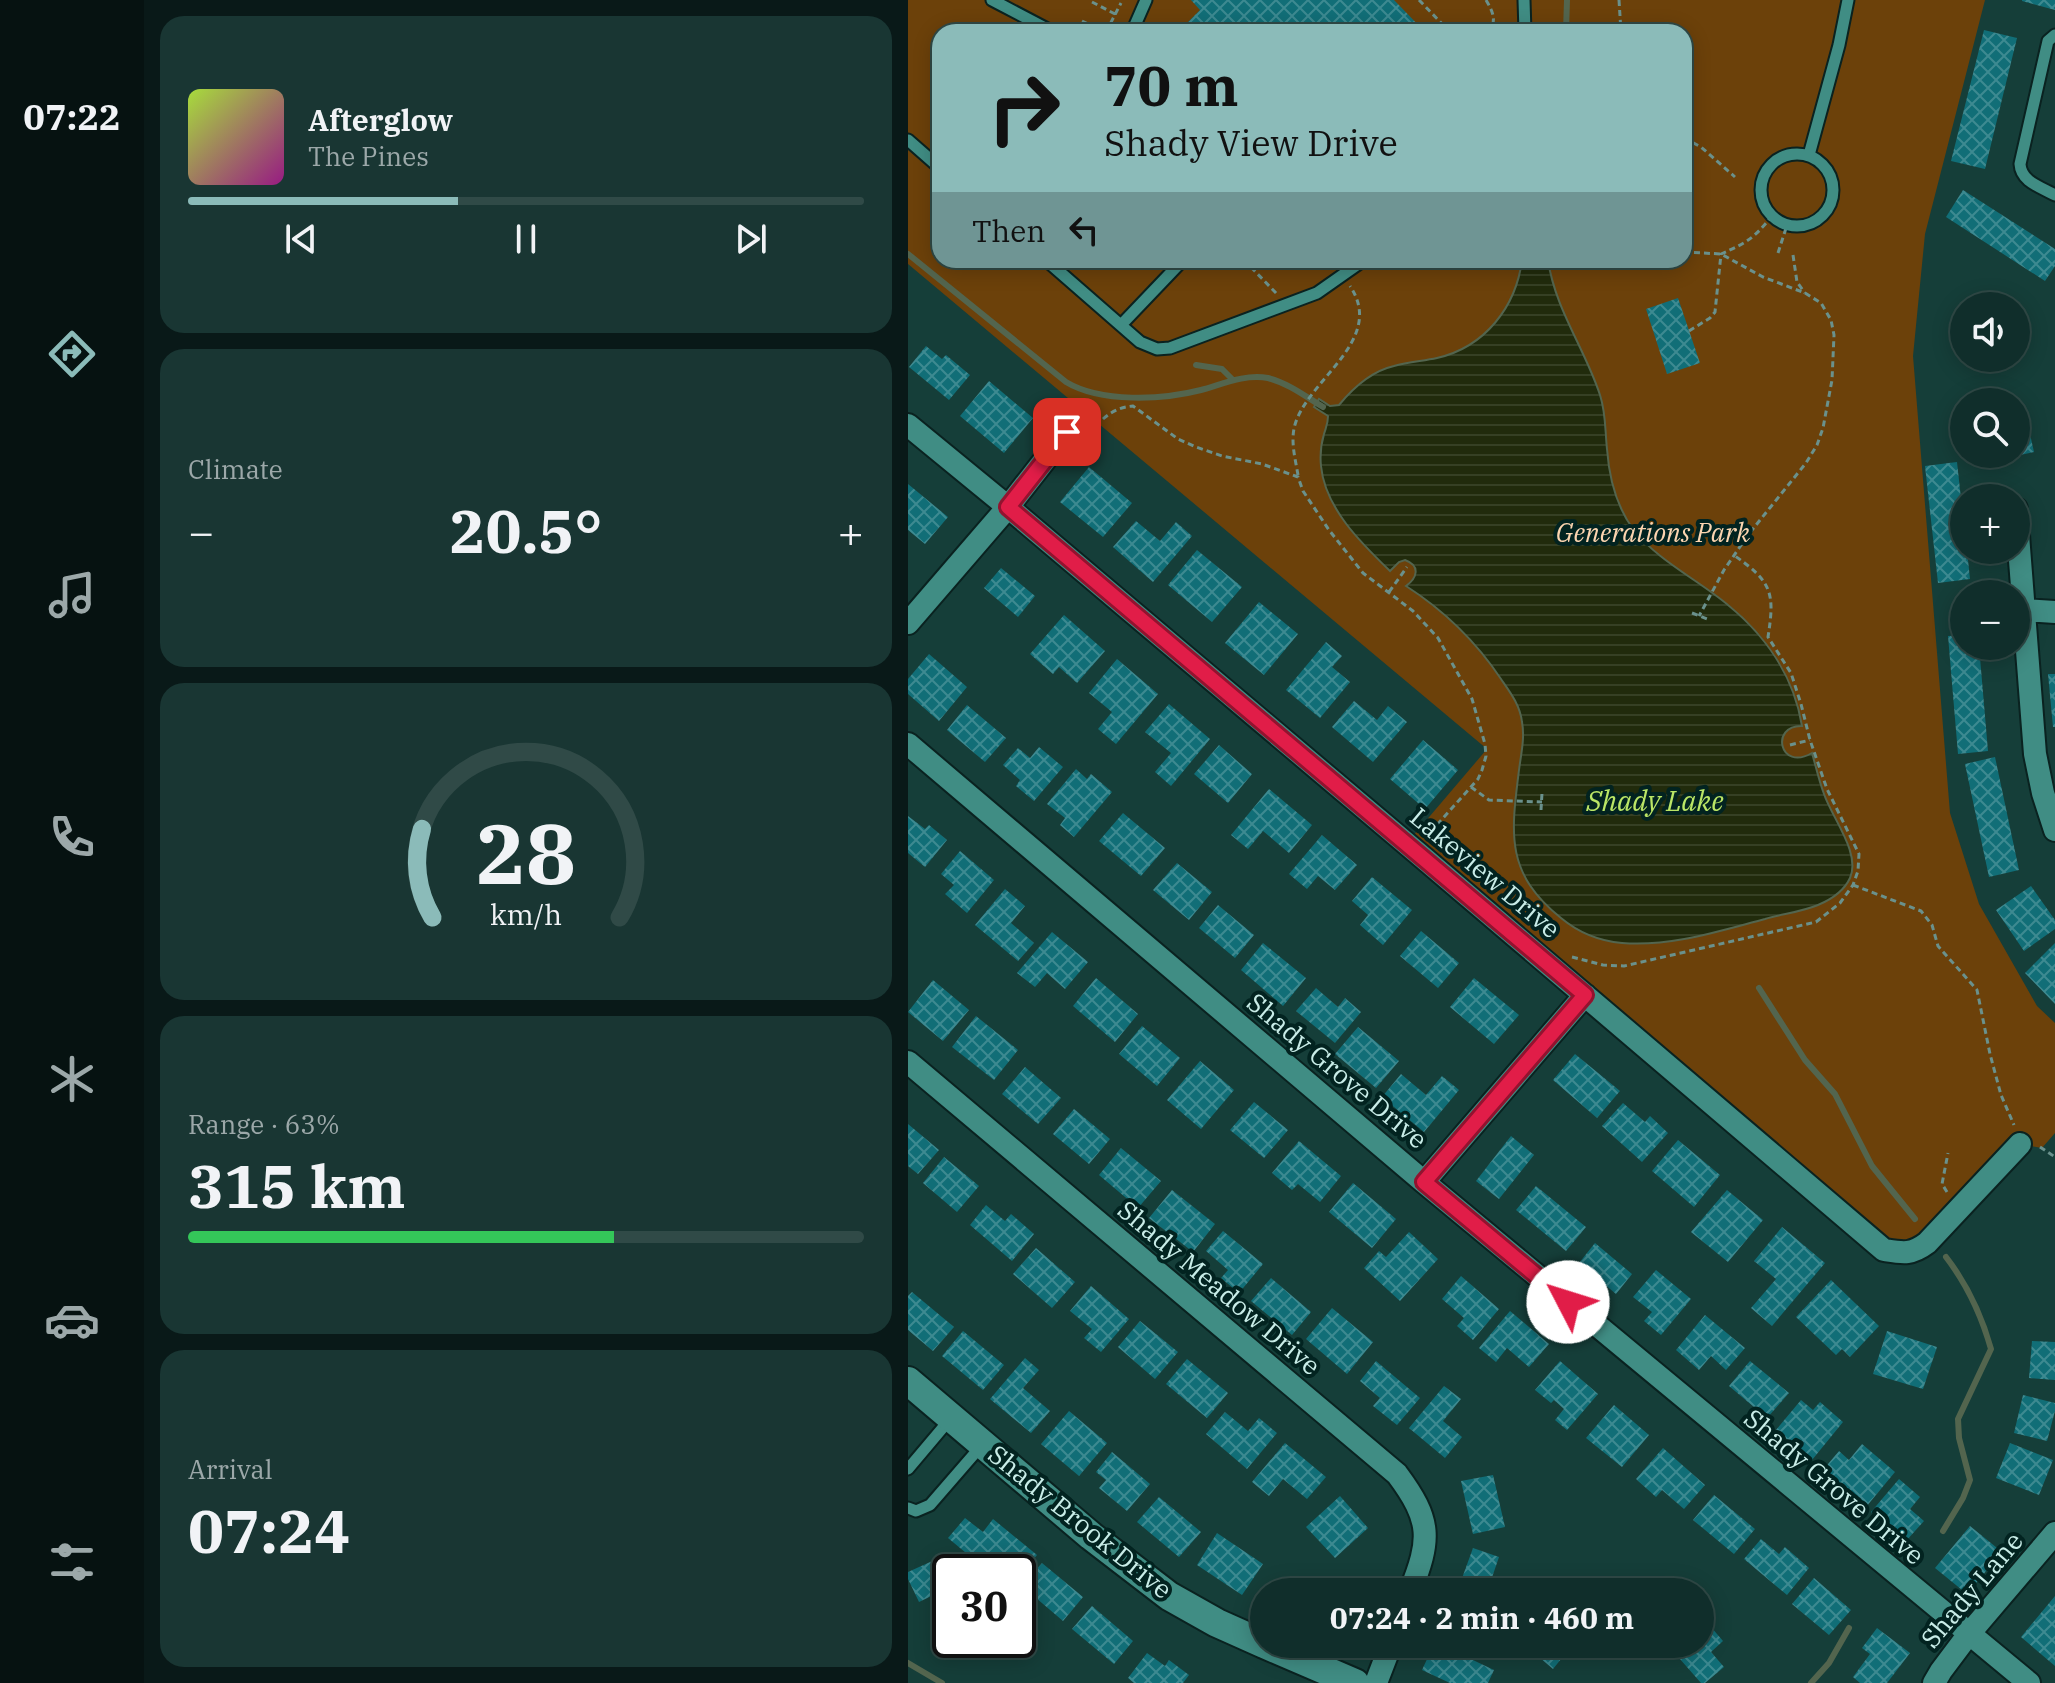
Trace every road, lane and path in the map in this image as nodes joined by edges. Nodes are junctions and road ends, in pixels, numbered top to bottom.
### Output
1 (992, 0) edge
2 (1146, 0) edge
3 (1419, 0) edge
4 (1486, 0) edge
5 (1524, 0) edge
6 (1619, 0) edge
7 (1848, 0) edge
8 (1092, 2) dead end
9 (1121, 3) dead end
10 (1115, 14) junction
11 (1082, 21) dead end
12 (1038, 24) edge
13 (1088, 24) edge
14 (1109, 24) edge
15 (1136, 24) edge
16 (1442, 24) edge
17 (1493, 24) edge
18 (1525, 24) edge
19 (1620, 24) edge
20 (2055, 35) edge
21 (908, 140) edge
22 (1692, 142) edge
23 (1809, 155) junction
24 (932, 161) edge
25 (1735, 177) dead end
26 (2055, 195) edge
27 (1772, 216) junction
28 (1787, 225) junction
29 (1692, 252) edge
30 (1778, 253) dead end
31 (1721, 254) junction
32 (1793, 255) dead end
33 (1055, 268) edge
34 (1175, 268) edge
35 (1252, 268) edge
36 (1354, 268) edge
37 (1343, 276) junction
38 (1805, 293) junction
39 (1288, 305) junction
40 (1121, 325) junction
41 (1689, 331) dead end
42 (1092, 416) joint
43 (908, 425) edge
44 (1298, 477) junction
45 (1008, 507) junction
46 (1735, 556) junction
47 (1407, 567) dead end
48 (1389, 592) junction
49 (2030, 610) edge
50 (2055, 612) edge
51 (1692, 613) dead end
52 (1699, 616) junction
53 (1707, 619) dead end
54 (908, 623) edge
55 (2027, 660) edge
56 (1810, 740) junction
57 (908, 744) edge
58 (1790, 745) dead end
59 (1471, 787) junction
60 (1542, 793) dead end
61 (1542, 802) junction
62 (1541, 810) dead end
63 (2055, 830) edge
64 (1426, 838) dead end
65 (1853, 885) junction
66 (1564, 955) dead end
67 (1585, 995) junction
68 (908, 1062) edge
69 (2020, 1144) joint
70 (1948, 1153) dead end
71 (1424, 1182) junction
72 (1951, 1199) dead end
73 (908, 1381) edge
74 (951, 1418) junction
75 (983, 1445) junction
76 (908, 1469) edge
77 (908, 1508) edge
78 (2055, 1533) edge
79 (1414, 1578) edge
80 (1968, 1635) junction
81 (1250, 1638) edge
82 (1297, 1658) edge
83 (1386, 1658) edge
84 (1355, 1683) edge
85 (1376, 1683) edge
86 (1934, 1683) edge
87 (2029, 1683) edge

1 - 12 lane
2 - 15 lane
3 - 16 path
4 - 17 path
5 - 18 lane
6 - 19 path
7 - 23 lane
8 - 10 path
9 - 10 path
10 - 14 path
11 - 13 path
20 - 26 lane
21 - 24 lane
22 - 25 path
23 - 27 lane
23 - 28 lane
27 - 28 lane
27 - 31 path
28 - 30 path
29 - 31 path
31 - 38 path
31 - 41 path
32 - 38 path
33 - 40 lane
34 - 40 lane
35 - 39 path
36 - 37 lane
37 - 39 lane
37 - 44 path
38 - 46 path
39 - 40 lane
42 - 44 path
42 - 45 street
43 - 45 street, Lakeview Drive
44 - 48 path
45 - 54 street
45 - 67 street, Lakeview Drive
46 - 52 path
46 - 56 path
47 - 48 path
48 - 59 path
49 - 50 street
51 - 52 path
52 - 53 path
55 - 63 street
56 - 58 path
56 - 65 path
57 - 71 street, Shady Grove Drive
59 - 61 path
59 - 64 path
60 - 61 path
61 - 62 path
65 - 66 path
65 - 69 path
67 - 69 street, Lakeview Drive
67 - 71 street
68 - 79 street, Shady Meadow Drive
70 - 72 path
71 - 80 street, Shady Grove Drive
73 - 74 street, Shady Brook Drive
74 - 75 street, Shady Brook Drive
74 - 76 lane
75 - 77 lane
75 - 81 street, Shady Brook Drive
78 - 80 street, Shady Lane
80 - 86 street, Shady Lane
80 - 87 street, Shady Grove Drive
82 - 84 street, Shady Brook Drive
83 - 85 street

